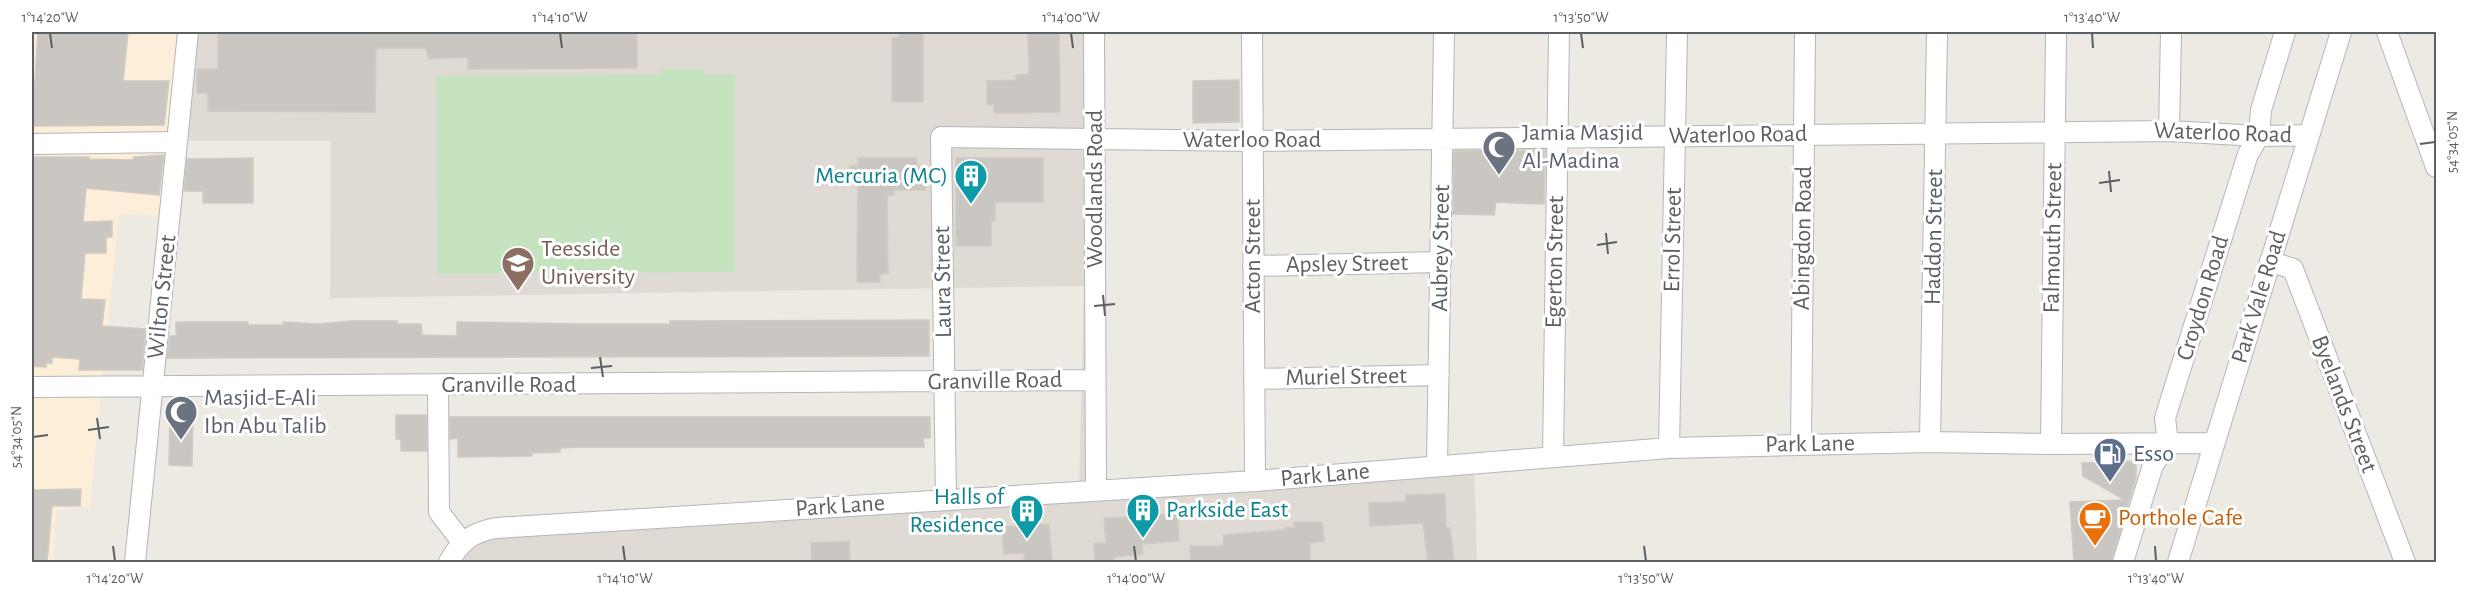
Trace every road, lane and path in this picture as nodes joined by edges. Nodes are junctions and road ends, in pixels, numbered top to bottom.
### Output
1 (188, 32) edge
2 (1094, 32) edge
3 (1252, 32) edge
4 (1444, 32) edge
5 (1558, 32) edge
6 (1677, 32) edge
7 (1805, 32) edge
8 (1937, 32) edge
9 (2056, 32) edge
10 (2171, 32) edge
11 (2285, 32) edge
12 (2341, 32) edge
13 (2387, 32) edge
14 (2169, 131) junction
15 (2054, 132) junction
16 (1935, 133) junction
17 (1804, 135) junction
18 (2308, 135) junction
19 (1675, 136) junction
20 (2259, 136) junction
21 (941, 137) joint
22 (1557, 137) junction
23 (1443, 139) junction
24 (1095, 140) junction
25 (1253, 141) junction
26 (177, 142) junction
27 (32, 144) edge
28 (2436, 167) edge
29 (2270, 261) junction
30 (1441, 262) junction
31 (1253, 266) junction
32 (1439, 375) junction
33 (1254, 379) junction
34 (1095, 380) junction
35 (944, 382) junction
36 (438, 386) junction
37 (32, 387) edge
38 (153, 387) junction
39 (1930, 442) junction
40 (2214, 443) junction
41 (2051, 444) junction
42 (2168, 444) junction
43 (1801, 445) junction
44 (1669, 448) junction
45 (1553, 457) junction
46 (1437, 465) junction
47 (1255, 481) junction
48 (1096, 490) junction
49 (946, 500) junction
50 (462, 542) junction
51 (450, 561) edge
52 (135, 562) edge
53 (2122, 562) edge
54 (2178, 562) edge
55 (2405, 562) edge

1 - 26 street, Wilton Street
2 - 24 street, Woodlands Road
3 - 25 street, Acton Street
4 - 23 street, Aubrey Street
5 - 22 street, Egerton Street
6 - 19 street, Errol Street
7 - 17 street, Abingdon Road
8 - 16 street, Haddon Street
9 - 15 street, Falmouth Street
10 - 14 street
11 - 20 street, Croydon Road
12 - 18 street, Park Vale Road
13 - 28 street
14 - 15 street, Waterloo Road
14 - 20 street, Waterloo Road
15 - 16 street, Waterloo Road
15 - 41 street, Falmouth Street
16 - 17 street, Waterloo Road
16 - 39 street, Haddon Street
17 - 19 street, Waterloo Road
17 - 43 street, Abingdon Road
18 - 20 street, Waterloo Road
18 - 29 street, Park Vale Road
19 - 22 street, Waterloo Road
19 - 44 street, Errol Street
20 - 42 street, Croydon Road
21 - 24 street, Waterloo Road
21 - 35 street, Laura Street
22 - 23 street, Waterloo Road
22 - 45 street, Egerton Street
23 - 25 street, Waterloo Road
23 - 30 street, Aubrey Street
24 - 25 street, Waterloo Road
24 - 34 street, Woodlands Road
25 - 31 street, Acton Street
26 - 27 street
26 - 38 street, Wilton Street
29 - 40 street, Park Vale Road
29 - 55 street, Byelands Street
30 - 31 street, Apsley Street
30 - 32 street, Aubrey Street
31 - 33 street, Acton Street
32 - 33 street, Muriel Street
32 - 46 street, Aubrey Street
33 - 47 street, Acton Street
34 - 35 street, Granville Road
34 - 48 street, Woodlands Road
35 - 36 street, Granville Road
35 - 49 street, Laura Street
36 - 38 street, Granville Road
36 - 50 street
37 - 38 street, Granville Road
38 - 52 street, Wilton Street
39 - 41 street, Park Lane
39 - 43 street, Park Lane
40 - 42 street, Park Lane
40 - 54 street, Park Vale Road
41 - 42 street, Park Lane
42 - 53 street
43 - 44 street, Park Lane
44 - 45 street, Park Lane
45 - 46 street, Park Lane
46 - 47 street, Park Lane
47 - 48 street, Park Lane
48 - 49 street, Park Lane
49 - 50 street, Park Lane
50 - 51 street

